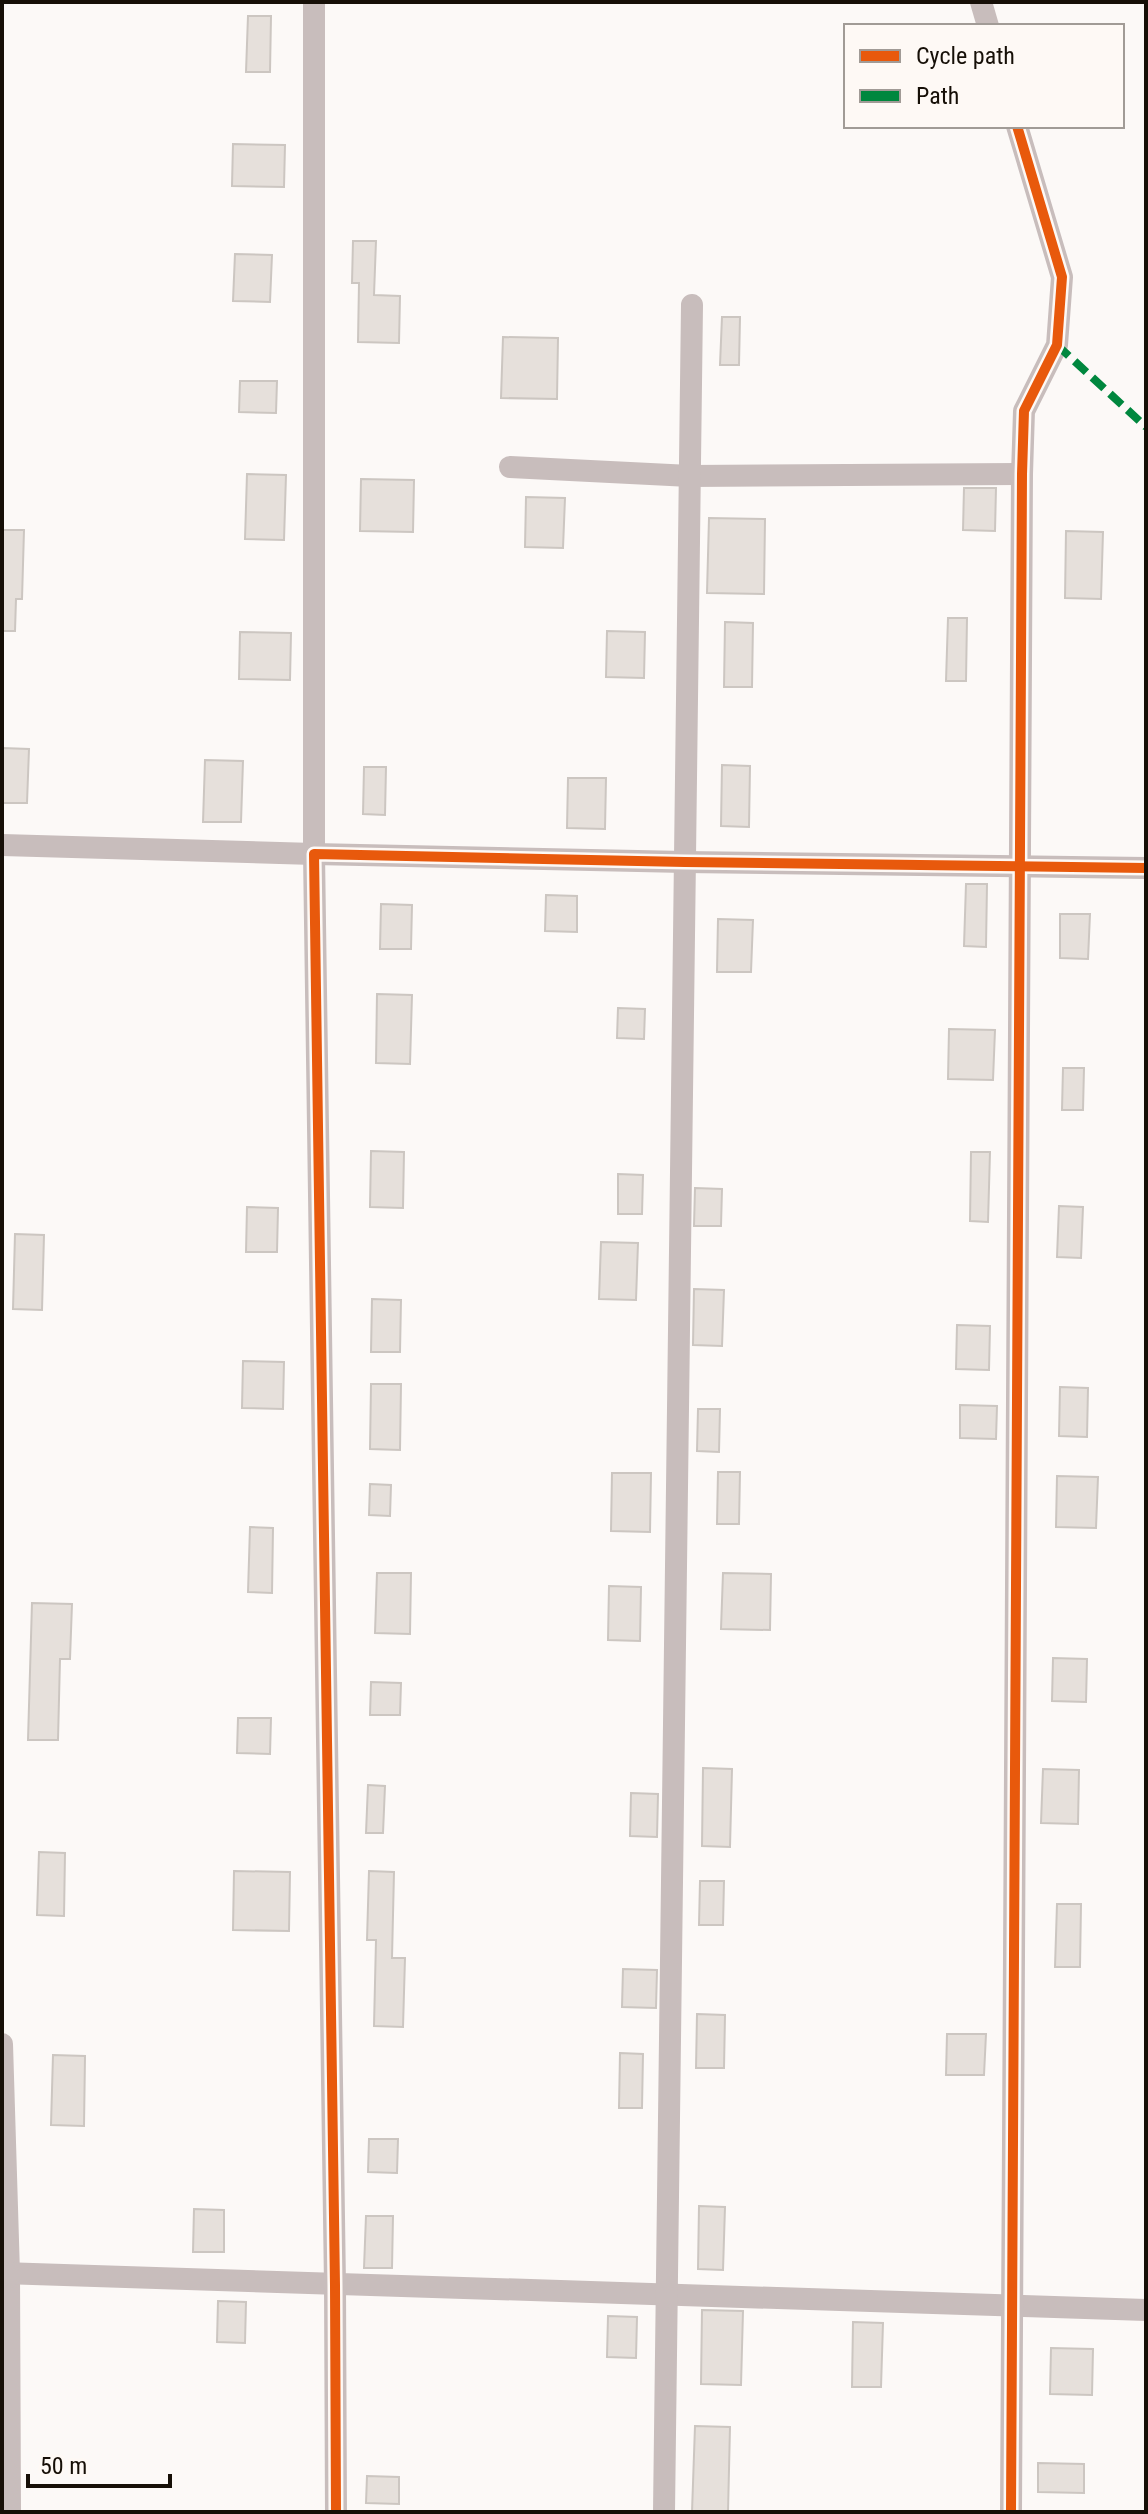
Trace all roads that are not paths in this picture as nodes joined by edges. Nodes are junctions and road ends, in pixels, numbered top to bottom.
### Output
1 (314, 2) edge
2 (981, 2) edge
3 (987, 24) edge
4 (1018, 128) edge
5 (692, 305) dead end
6 (510, 467) dead end
7 (1022, 474) junction
8 (690, 476) junction
9 (2, 845) edge
10 (314, 854) junction
11 (685, 862) junction
12 (1018, 867) junction
13 (1146, 868) edge
14 (2, 2044) edge
15 (6, 2273) edge
16 (335, 2285) junction
17 (665, 2296) junction
18 (1013, 2308) junction
19 (1146, 2310) edge
20 (10, 2512) edge
21 (336, 2512) edge
22 (664, 2512) edge
23 (1011, 2512) edge

1 - 10 street
2 - 3 street
4 - 7 street
5 - 8 street
6 - 8 street
7 - 8 street
7 - 12 street
8 - 11 street
9 - 10 street
10 - 11 street
10 - 16 street
11 - 12 street
11 - 17 street
12 - 13 street
12 - 18 street
14 - 15 street
15 - 16 street
15 - 20 street
16 - 17 street
16 - 21 street
17 - 18 street
17 - 22 street
18 - 19 street
18 - 23 street

